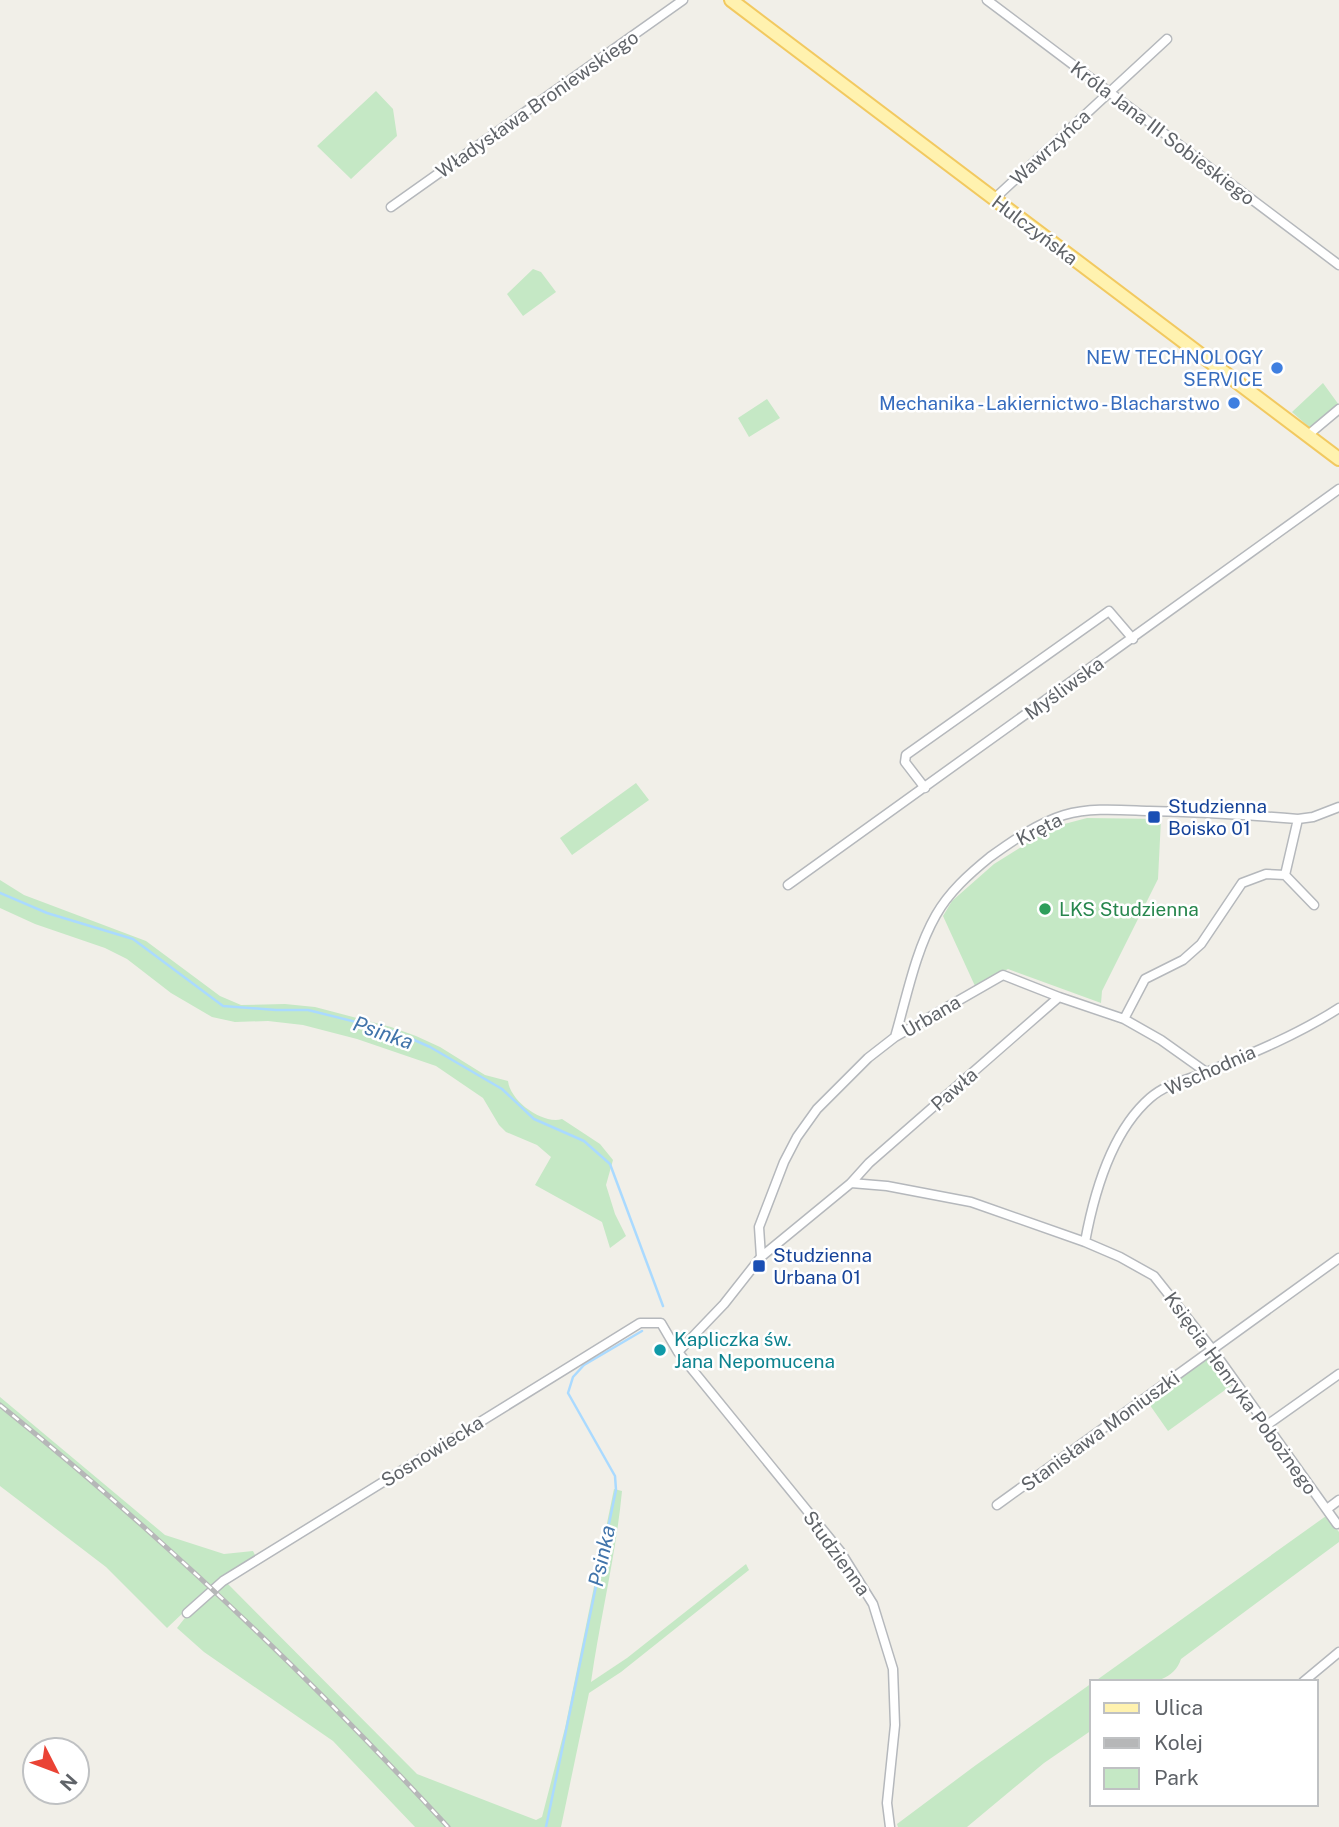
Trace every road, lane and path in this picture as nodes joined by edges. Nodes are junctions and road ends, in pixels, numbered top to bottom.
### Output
1 (684, 0) edge
2 (731, 0) edge
3 (987, 0) edge
4 (1167, 39) dead end
5 (1110, 93) junction
6 (994, 199) junction
7 (391, 207) dead end
8 (1339, 265) edge
9 (1339, 409) edge
10 (1308, 435) junction
11 (1339, 459) edge
12 (1339, 489) edge
13 (1133, 639) junction
14 (925, 788) junction
15 (1339, 807) edge
16 (1298, 819) junction
17 (1285, 875) junction
18 (788, 885) dead end
19 (1314, 905) dead end
20 (1059, 997) junction
21 (1339, 1008) edge
22 (1124, 1019) junction
23 (895, 1037) junction
24 (1206, 1072) junction
25 (851, 1183) junction
26 (1085, 1242) junction
27 (761, 1257) junction
28 (1339, 1258) edge
29 (661, 1323) joint
30 (1212, 1349) junction
31 (678, 1352) junction
32 (1339, 1374) edge
33 (1267, 1425) junction
34 (1339, 1500) edge
35 (998, 1505) dead end
36 (1326, 1509) junction
37 (1337, 1524) dead end
38 (187, 1613) dead end
39 (1339, 1652) edge
40 (1305, 1680) edge
41 (890, 1827) edge

1 - 7 street, Władysława Broniewskiego
2 - 6 main road, Hulczyńska
3 - 5 street, Króla Jana III Sobieskiego
4 - 5 street, Wawrzyńca
5 - 6 street, Wawrzyńca
5 - 8 street, Króla Jana III Sobieskiego
6 - 10 main road, Hulczyńska
9 - 10 street
10 - 11 main road, Hulczyńska
12 - 13 street, Myśliwska
13 - 14 street, Myśliwska
13 - 14 street
14 - 18 street, Myśliwska
15 - 16 street, Kręta
16 - 17 street
16 - 23 street, Kręta
17 - 19 street
17 - 22 street
20 - 22 street, Urbana
20 - 23 street, Urbana
20 - 25 street, Pawła
21 - 24 street, Wschodnia
22 - 24 street, Urbana
23 - 27 street, Urbana
24 - 26 street, Wschodnia
25 - 26 street, Księcia Henryka Pobożnego
25 - 27 street
26 - 30 street, Księcia Henryka Pobożnego
27 - 31 street
28 - 30 street, Stanisława Moniuszki
29 - 31 street, Studzienna
29 - 38 street, Sosnowiecka
30 - 33 street, Księcia Henryka Pobożnego
30 - 35 street, Stanisława Moniuszki
31 - 41 street, Studzienna
32 - 33 street
33 - 36 street, Księcia Henryka Pobożnego
34 - 36 street
36 - 37 street, Księcia Henryka Pobożnego
39 - 40 street

